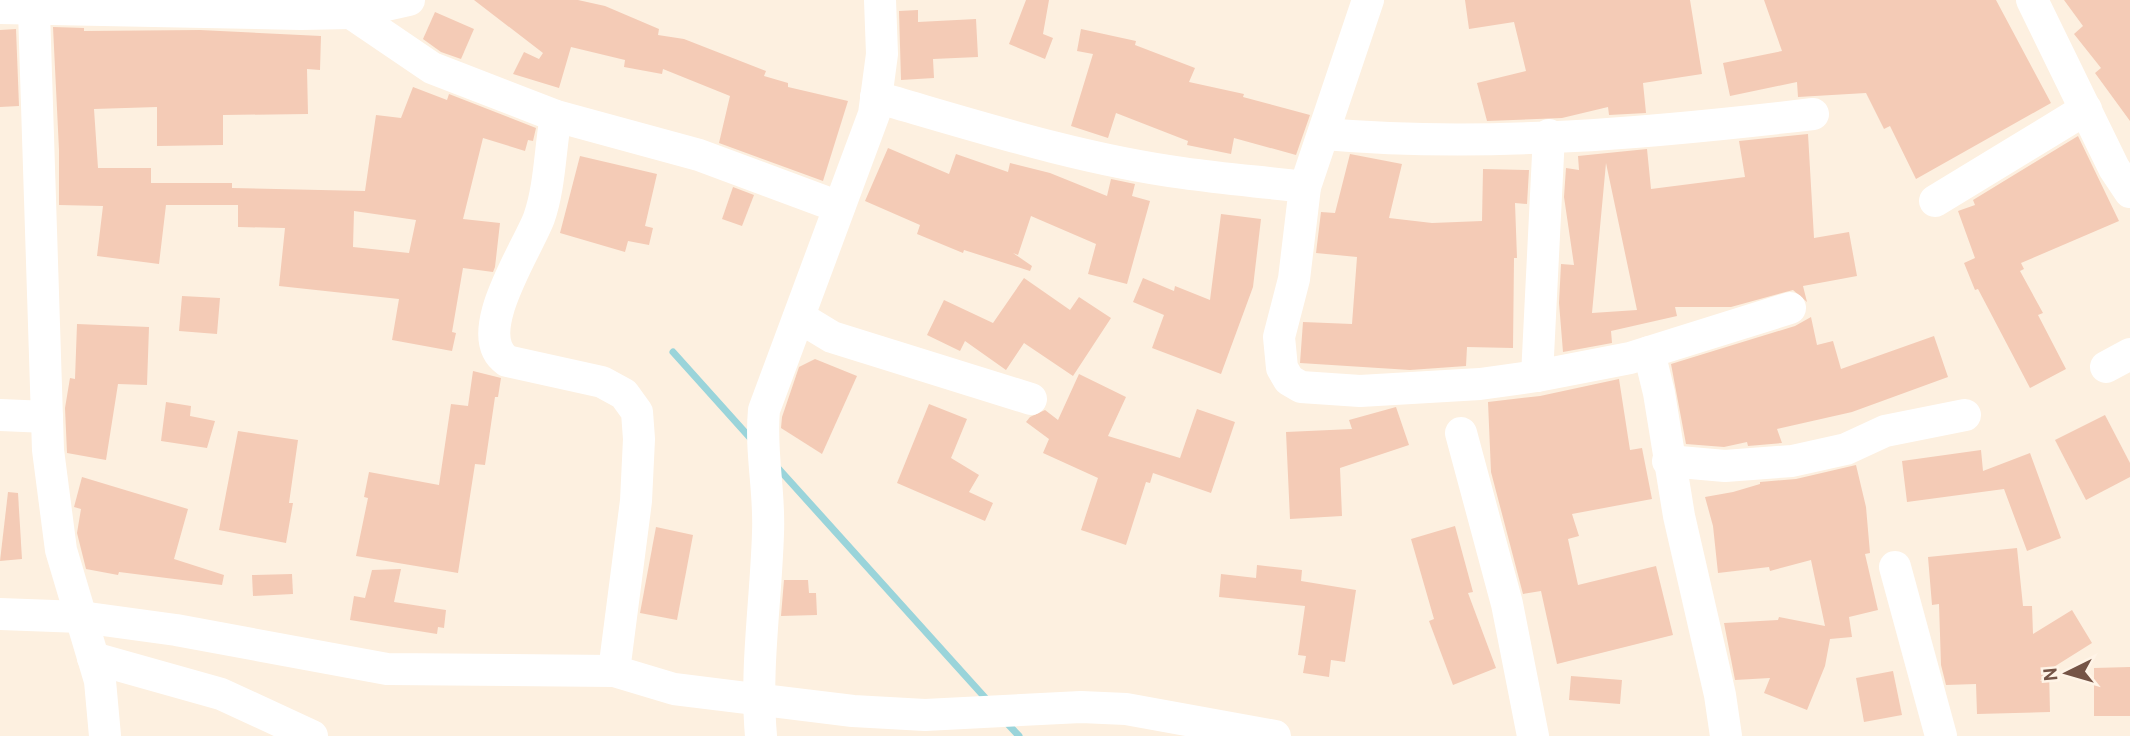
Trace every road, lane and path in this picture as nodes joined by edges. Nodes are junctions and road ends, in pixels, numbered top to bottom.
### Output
1 (409, 0) edge
2 (880, 0) edge
3 (1368, 0) edge
4 (2032, 0) edge
5 (32, 5) edge
6 (301, 7) edge
7 (0, 8) edge
8 (351, 13) junction
9 (876, 97) junction
10 (2086, 110) junction
11 (1813, 114) dead end
12 (556, 116) junction
13 (1324, 134) junction
14 (1549, 135) junction
15 (1306, 187) junction
16 (2130, 192) edge
17 (1935, 201) dead end
18 (839, 207) junction
19 (1790, 308) dead end
20 (799, 317) junction
21 (1649, 352) junction
22 (1537, 376) junction
23 (1031, 399) dead end
24 (0, 415) edge
25 (1965, 415) dead end
26 (47, 417) junction
27 (1461, 433) dead end
28 (1668, 461) junction
29 (1725, 466) junction
30 (1679, 516) junction
31 (1895, 567) dead end
32 (0, 614) edge
33 (81, 617) junction
34 (93, 658) junction
35 (614, 671) junction
36 (1109, 722) edge
37 (764, 724) edge
38 (105, 736) edge
39 (312, 736) edge
40 (1275, 736) edge
41 (1532, 736) edge
42 (1726, 736) edge
43 (1941, 736) edge

1 - 8 street
2 - 9 street
3 - 13 street
4 - 10 street
5 - 6 street
5 - 7 street
5 - 26 street
6 - 8 street
8 - 12 street
9 - 15 street
9 - 18 street
10 - 16 street
10 - 17 street
11 - 14 street
12 - 18 street
12 - 35 street
13 - 14 street
13 - 15 street
14 - 22 street
15 - 22 street
18 - 20 street
19 - 21 street
20 - 23 street
20 - 37 street
21 - 22 street
21 - 28 street
24 - 26 street
25 - 29 street
26 - 33 street
27 - 41 street
28 - 29 street
28 - 30 street
29 - 30 street
30 - 42 street
31 - 43 street
32 - 33 street
33 - 34 street
33 - 35 street
34 - 38 street
34 - 39 street
35 - 37 street
36 - 37 street
36 - 40 street

